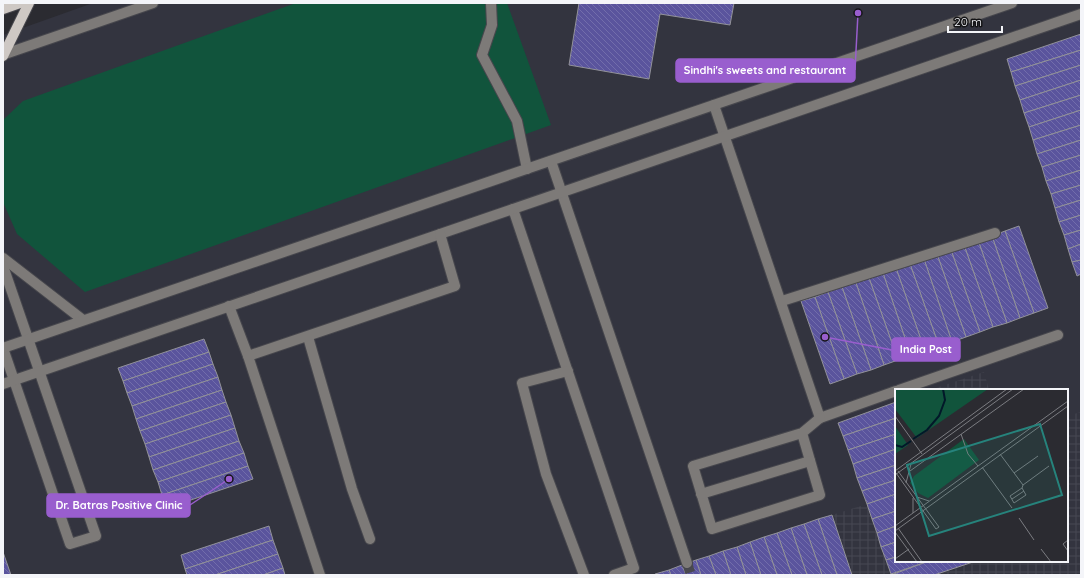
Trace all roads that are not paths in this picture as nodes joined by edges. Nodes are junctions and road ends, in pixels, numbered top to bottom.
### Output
1 (20, 3) edge
2 (29, 3) edge
3 (153, 3) edge
4 (491, 3) edge
5 (1012, 3) edge
6 (3, 9) edge
7 (1081, 14) edge
8 (4, 55) edge
9 (714, 105) junction
10 (725, 137) junction
11 (551, 161) junction
12 (527, 169) junction
13 (562, 193) junction
14 (512, 209) junction
15 (995, 233) dead end
16 (440, 234) junction
17 (3, 258) edge
18 (3, 266) edge
19 (782, 301) junction
20 (229, 306) junction
21 (84, 320) junction
22 (1058, 335) dead end
23 (308, 337) junction
24 (28, 339) junction
25 (3, 348) edge
26 (248, 356) junction
27 (40, 371) junction
28 (568, 371) junction
29 (14, 380) junction
30 (3, 384) edge
31 (902, 389) edge
32 (895, 391) edge
33 (820, 418) junction
34 (802, 433) junction
35 (810, 461) junction
36 (701, 494) junction
37 (370, 539) dead end
38 (687, 563) tunnel mouth
39 (320, 575) edge
40 (584, 575) edge
41 (614, 575) edge

1 - 6 main road
2 - 8 main road
3 - 8 street
4 - 12 street
5 - 9 street
7 - 10 street
9 - 10 street
9 - 11 street
10 - 13 street
10 - 19 street
11 - 12 street
11 - 13 street
12 - 21 street
13 - 14 street
13 - 38 street
14 - 16 street
14 - 28 street
15 - 19 street
16 - 20 street
16 - 23 street
17 - 21 street
18 - 24 street
19 - 33 street
20 - 26 street
20 - 27 street
21 - 24 street
22 - 31 street
23 - 26 street
23 - 37 street
24 - 25 street
24 - 27 street
25 - 29 street
26 - 39 street
27 - 29 street
27 - 29 street
28 - 40 street
28 - 41 street
29 - 30 street
32 - 33 street
33 - 34 street
34 - 35 street
34 - 36 street
35 - 36 street
35 - 36 street

